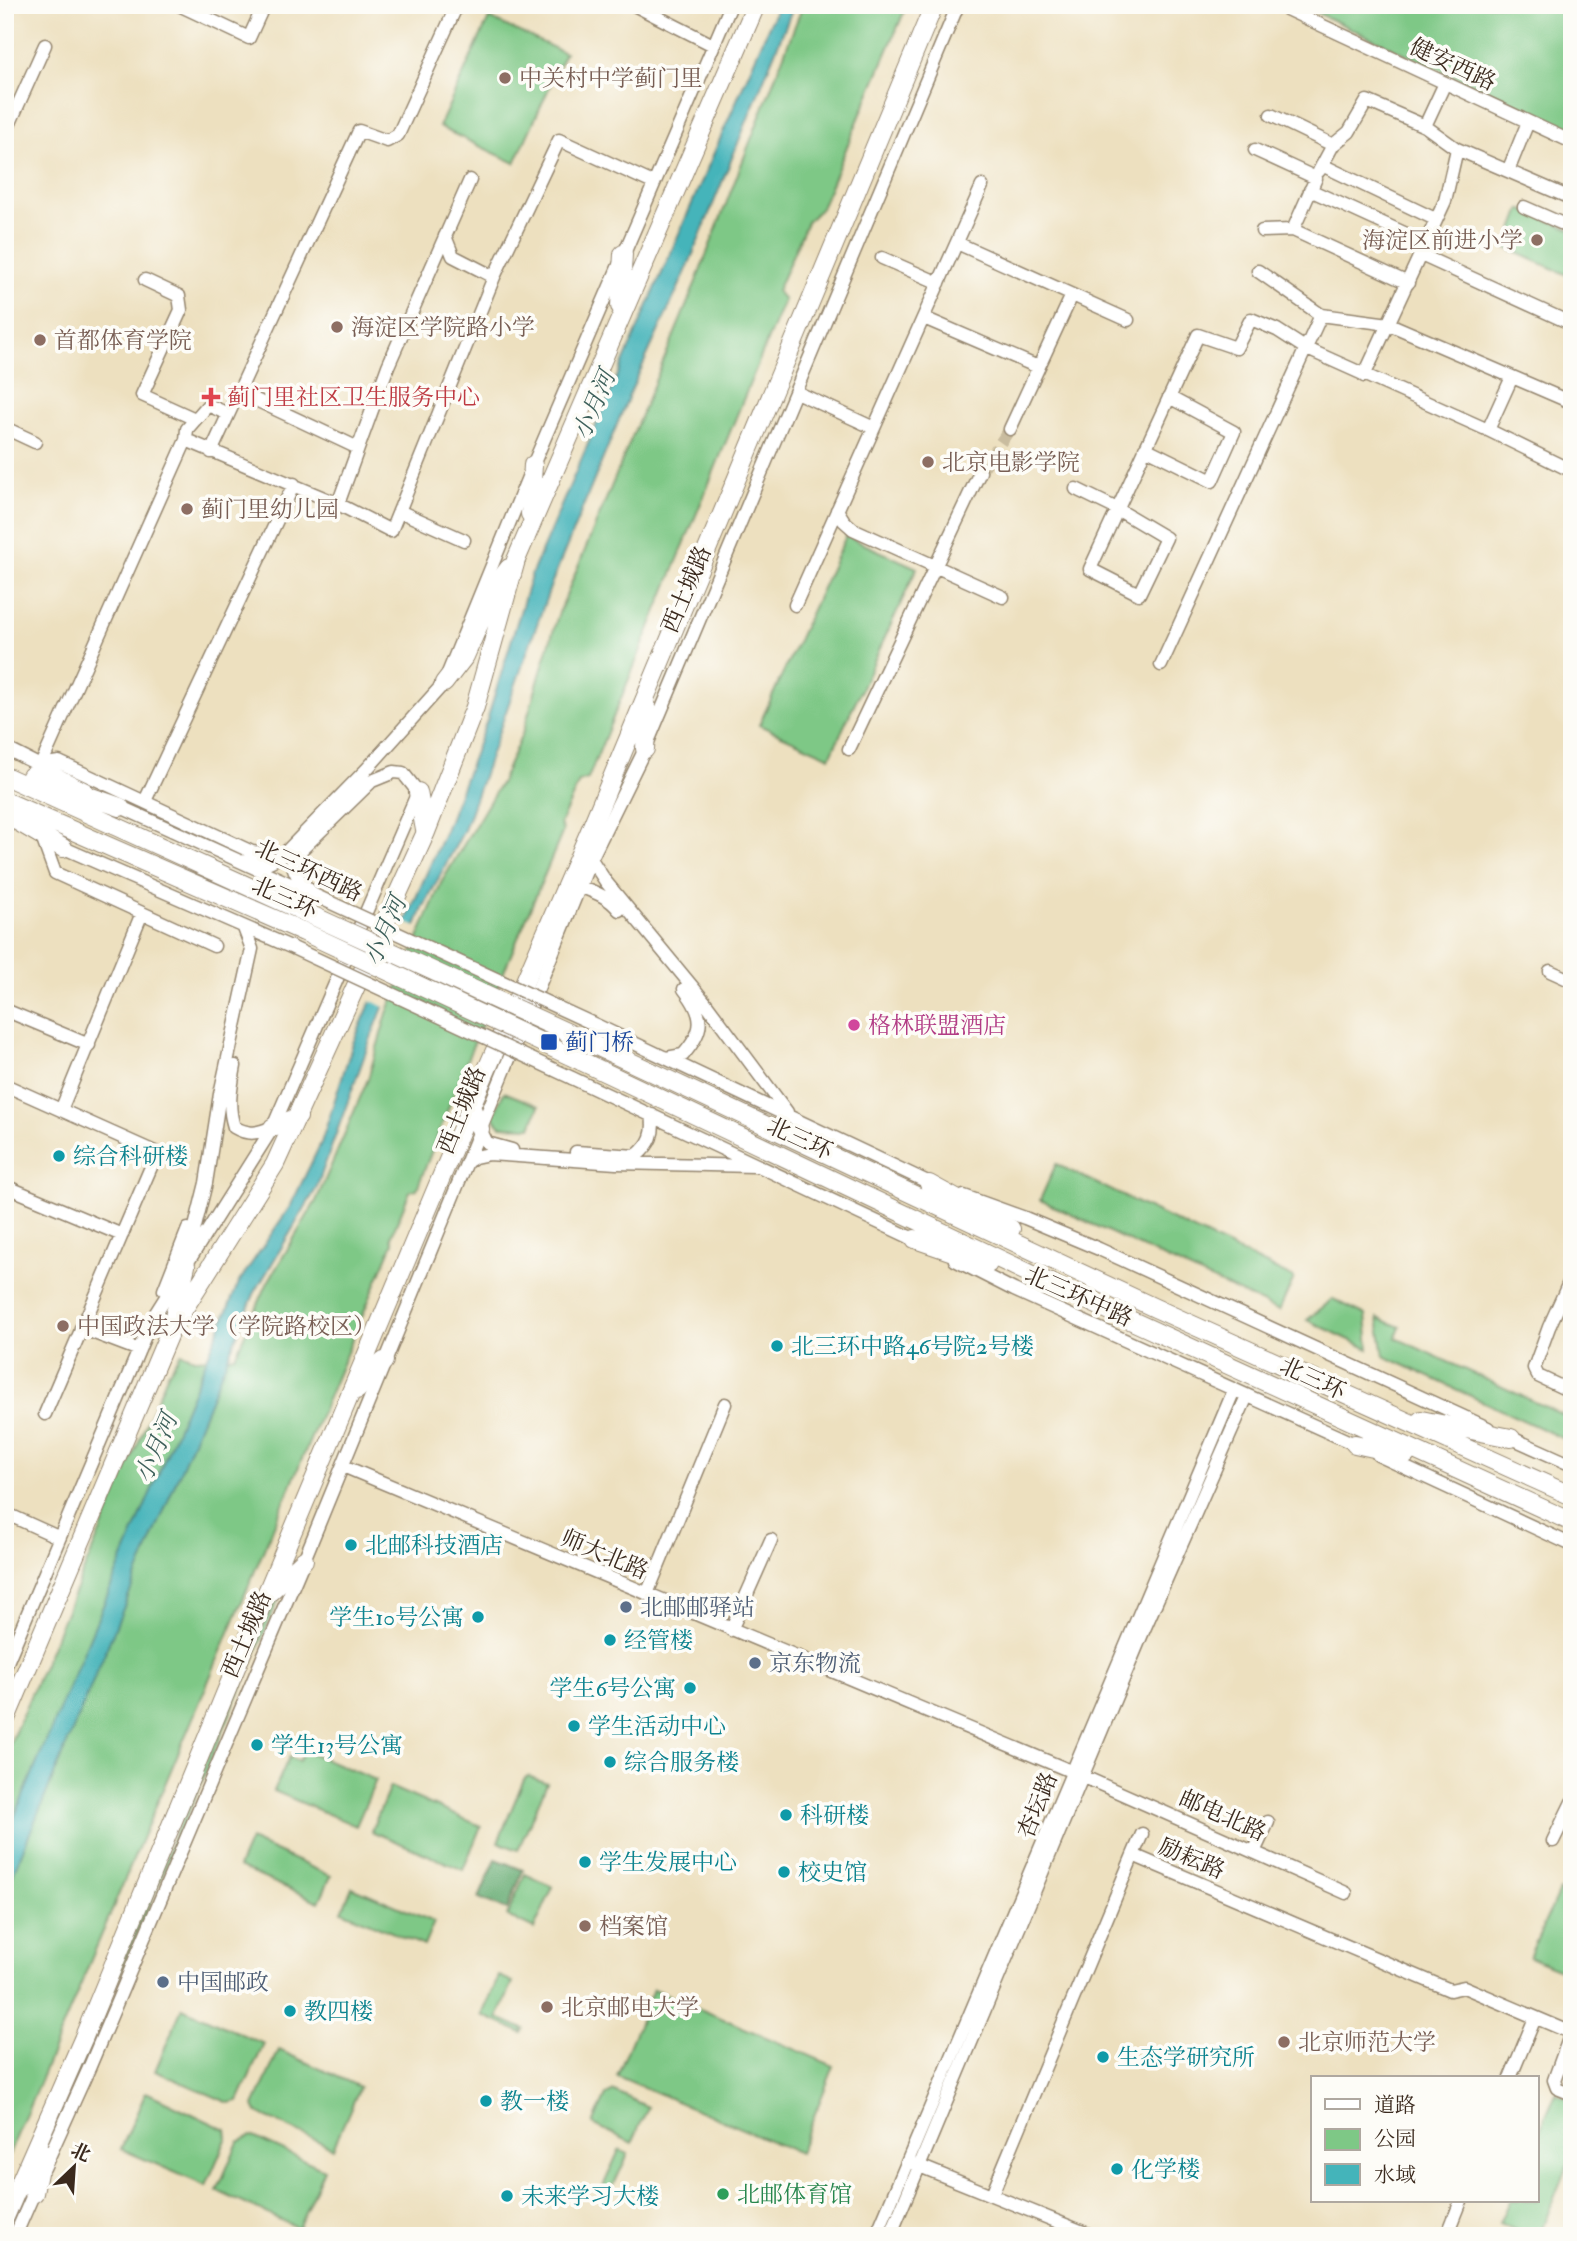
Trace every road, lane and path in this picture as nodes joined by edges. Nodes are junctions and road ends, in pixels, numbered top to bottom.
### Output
1 (179, 5) edge
2 (264, 5) edge
3 (457, 5) edge
4 (634, 5) edge
5 (732, 5) edge
6 (747, 5) edge
7 (756, 5) edge
8 (934, 5) edge
9 (957, 5) edge
10 (1278, 5) edge
11 (45, 45) dead end
12 (713, 45) junction
13 (727, 75) junction
14 (1445, 83) junction
15 (1270, 115) dead end
16 (1528, 122) junction
17 (1425, 126) junction
18 (5, 134) edge
19 (1572, 142) edge
20 (1333, 145) junction
21 (1457, 149) junction
22 (1255, 150) dead end
23 (1322, 165) junction
24 (1508, 171) junction
25 (470, 180) dead end
26 (653, 183) junction
27 (1313, 184) junction
28 (982, 186) dead end
29 (1568, 197) dead end
30 (1524, 207) dead end
31 (1435, 219) junction
32 (1572, 228) edge
33 (1293, 229) junction
34 (1262, 230) dead end
35 (445, 236) junction
36 (957, 243) junction
37 (1424, 249) junction
38 (622, 254) junction
39 (882, 258) dead end
40 (1258, 271) dead end
41 (494, 277) junction
42 (145, 280) dead end
43 (939, 283) junction
44 (1408, 283) junction
45 (1072, 295) junction
46 (620, 315) junction
47 (1321, 315) junction
48 (924, 318) junction
49 (1128, 320) dead end
50 (1389, 324) junction
51 (1572, 324) edge
52 (1305, 348) junction
53 (1038, 367) junction
54 (1364, 376) junction
55 (1513, 377) junction
56 (1572, 386) edge
57 (239, 392) junction
58 (796, 392) junction
59 (1169, 397) junction
60 (1569, 401) edge
61 (228, 414) junction
62 (195, 419) junction
63 (5, 428) edge
64 (874, 428) junction
65 (1010, 429) tunnel mouth
66 (1488, 430) junction
67 (186, 440) junction
68 (36, 442) dead end
69 (358, 448) junction
70 (1145, 448) junction
71 (211, 452) junction
72 (533, 466) junction
73 (1572, 471) edge
74 (980, 472) tunnel mouth
75 (294, 484) junction
76 (1076, 489) dead end
77 (338, 504) junction
78 (1117, 509) junction
79 (837, 510) junction
80 (399, 511) junction
81 (529, 527) junction
82 (464, 540) dead end
83 (516, 560) junction
84 (937, 567) junction
85 (1003, 597) dead end
86 (795, 605) dead end
87 (1161, 665) dead end
88 (444, 683) junction
89 (648, 692) junction
90 (5, 748) edge
91 (645, 749) junction
92 (849, 749) dead end
93 (41, 765) junction
94 (5, 767) edge
95 (5, 776) edge
96 (418, 792) junction
97 (5, 801) edge
98 (145, 801) junction
99 (120, 807) junction
100 (5, 814) edge
101 (5, 824) edge
102 (426, 832) junction
103 (589, 833) junction
104 (43, 840) junction
105 (63, 848) junction
106 (267, 854) dead end
107 (591, 859) junction
108 (240, 861) junction
109 (578, 890) junction
110 (314, 895) junction
111 (142, 913) junction
112 (551, 919) junction
113 (244, 928) junction
114 (272, 939) junction
115 (214, 946) dead end
116 (1550, 971) dead end
117 (1572, 981) edge
118 (5, 1010) edge
119 (89, 1045) junction
120 (666, 1058) junction
121 (5, 1085) edge
122 (471, 1106) junction
123 (61, 1110) junction
124 (652, 1115) junction
125 (789, 1115) junction
126 (298, 1116) junction
127 (273, 1127) junction
128 (480, 1129) junction
129 (467, 1162) junction
130 (762, 1166) junction
131 (206, 1183) junction
132 (929, 1184) junction
133 (5, 1186) edge
134 (122, 1235) junction
135 (915, 1239) junction
136 (186, 1266) junction
137 (1572, 1276) edge
138 (1071, 1293) junction
139 (1155, 1308) junction
140 (152, 1319) junction
141 (81, 1328) junction
142 (170, 1331) junction
143 (139, 1350) junction
144 (384, 1361) junction
145 (1234, 1390) junction
146 (1572, 1392) edge
147 (1247, 1396) junction
148 (350, 1398) junction
149 (725, 1404) dead end
150 (45, 1413) dead end
151 (1390, 1414) junction
152 (1511, 1438) junction
153 (1355, 1444) junction
154 (1437, 1461) junction
155 (1572, 1465) edge
156 (343, 1466) junction
157 (1572, 1496) edge
158 (5, 1513) edge
159 (1567, 1521) edge
160 (58, 1537) junction
161 (771, 1540) dead end
162 (1572, 1545) edge
163 (304, 1560) junction
164 (647, 1594) junction
165 (265, 1597) junction
166 (731, 1630) junction
167 (5, 1667) edge
168 (5, 1721) edge
169 (1078, 1774) junction
170 (1572, 1801) edge
171 (1268, 1822) dead end
172 (1142, 1834) dead end
173 (1553, 1840) dead end
174 (1254, 1852) junction
175 (1133, 1855) junction
176 (1346, 1893) dead end
177 (1535, 2018) junction
178 (1571, 2033) edge
179 (83, 2039) junction
180 (1511, 2076) edge
181 (1572, 2094) edge
182 (913, 2164) junction
183 (34, 2193) junction
184 (992, 2194) junction
185 (1461, 2202) edge
186 (5, 2217) edge
187 (15, 2236) edge
188 (876, 2236) edge
189 (890, 2236) edge
190 (1093, 2236) edge
191 (1447, 2236) edge

1 - 2 street
3 - 57 street
4 - 12 street
5 - 12 street
6 - 13 highway
7 - 13 highway
8 - 89 highway, 西土城路
9 - 58 street, 西土城路
10 - 14 street, 健安西路
11 - 18 street
12 - 26 street
13 - 46 highway
14 - 16 street, 健安西路
14 - 17 street
15 - 20 street
16 - 19 street, 健安西路
16 - 24 street
17 - 20 street
17 - 21 street
20 - 23 street
21 - 24 street
21 - 31 street
22 - 27 street
23 - 27 street
23 - 31 street
24 - 29 street
25 - 35 street
26 - 38 street
26 - 41 street
27 - 33 street
27 - 37 street
28 - 36 street
30 - 32 street
31 - 37 street
33 - 34 street
33 - 44 street
35 - 41 street
35 - 69 street
36 - 43 street
36 - 45 street
37 - 44 street
37 - 51 street
38 - 46 highway
38 - 72 street
39 - 43 street
40 - 47 street
41 - 80 street
42 - 62 street
43 - 48 street
44 - 50 street
45 - 49 street
45 - 53 street
46 - 81 highway
47 - 50 street
47 - 52 street
48 - 53 street
48 - 64 street
50 - 54 street
50 - 55 street
52 - 54 street
52 - 59 street
52 - 87 street
53 - 65 street
54 - 66 street
55 - 60 street
55 - 66 street
56 - 60 street
57 - 61 street
57 - 69 street
58 - 64 street
58 - 91 street, 西土城路
59 - 70 street
59 - 70 street
61 - 62 street
61 - 71 street
62 - 67 street
63 - 68 street
64 - 79 street
66 - 73 street
67 - 71 street
67 - 93 street
69 - 77 street
70 - 78 street
71 - 75 street
72 - 81 highway
72 - 88 street
74 - 84 street
75 - 77 street
75 - 98 street
76 - 78 street
77 - 80 street
78 - 78 street
79 - 84 street
79 - 86 street
80 - 82 street
81 - 83 highway
83 - 88 highway
83 - 102 highway
84 - 85 street
84 - 92 street
88 - 108 street
89 - 91 highway
89 - 103 highway, 西土城路
90 - 93 street, 北三环西路
91 - 107 street, 西土城路
93 - 98 street
93 - 99 street, 北三环西路
94 - 99 highway
95 - 139 highway, 北三环, bridge
96 - 102 highway
96 - 110 street
96 - 127 street
97 - 138 highway, 北三环, bridge
98 - 106 street
99 - 108 street, 北三环西路
100 - 105 highway
101 - 104 street
102 - 126 highway
103 - 107 highway
103 - 112 highway, 西土城路
104 - 105 street
104 - 111 street
105 - 113 street
107 - 109 street, 西土城路
107 - 125 street
108 - 110 street, 北三环西路
109 - 112 highway
109 - 120 street
109 - 128 street, 西土城路
110 - 120 street, 北三环西路, bridge
111 - 115 street
111 - 119 street
112 - 122 highway, 西土城路
113 - 114 street
113 - 131 street
114 - 124 street, 北三环中路, bridge
114 - 127 street
116 - 117 street
118 - 119 street
119 - 123 street
120 - 125 street
121 - 123 street
122 - 128 highway
122 - 148 highway, 西土城路
123 - 134 street
124 - 128 street
124 - 130 street, 北三环中路
125 - 132 street
126 - 127 highway
126 - 142 highway
127 - 136 street
128 - 129 street, 西土城路
129 - 130 street
129 - 144 street, 西土城路
130 - 135 street, 北三环中路
131 - 136 street
131 - 140 street
132 - 139 highway
132 - 152 street
133 - 134 street
134 - 141 street
135 - 138 highway
135 - 145 street, 北三环中路
136 - 140 street
136 - 142 highway
137 - 146 street
138 - 154 highway, 北三环
139 - 151 highway, 北三环
140 - 143 street
141 - 143 street
141 - 150 street
142 - 168 highway
143 - 160 street
144 - 148 highway
144 - 156 street, 西土城路
145 - 147 street, 北三环中路
145 - 169 street, 杏坛路
147 - 153 street, 北三环中路
147 - 169 street, 杏坛路
148 - 165 highway, 西土城路
149 - 164 street
151 - 152 highway
151 - 157 highway, 北三环
152 - 155 street
153 - 154 highway
153 - 162 street, 北三环中路
154 - 159 highway, 北三环
156 - 163 street, 西土城路
156 - 164 street, 师大北路
158 - 160 street
160 - 167 street
161 - 166 street
163 - 165 highway
163 - 183 street, 西土城路
164 - 166 street, 师大北路
165 - 179 highway, 西土城路
166 - 169 street, 师大北路
169 - 174 street, 邮电北路
169 - 182 street, 杏坛路
170 - 173 street
171 - 174 street
172 - 175 street
174 - 176 street, 邮电北路
175 - 177 street, 励耘路
175 - 184 street, 励耘路
177 - 178 street, 励耘路
177 - 180 street
178 - 181 street
179 - 183 highway
179 - 186 highway, 西土城路
182 - 184 street
182 - 188 street, 杏坛路
182 - 189 street, 杏坛路
183 - 187 street, 西土城路
184 - 190 street
185 - 191 street

